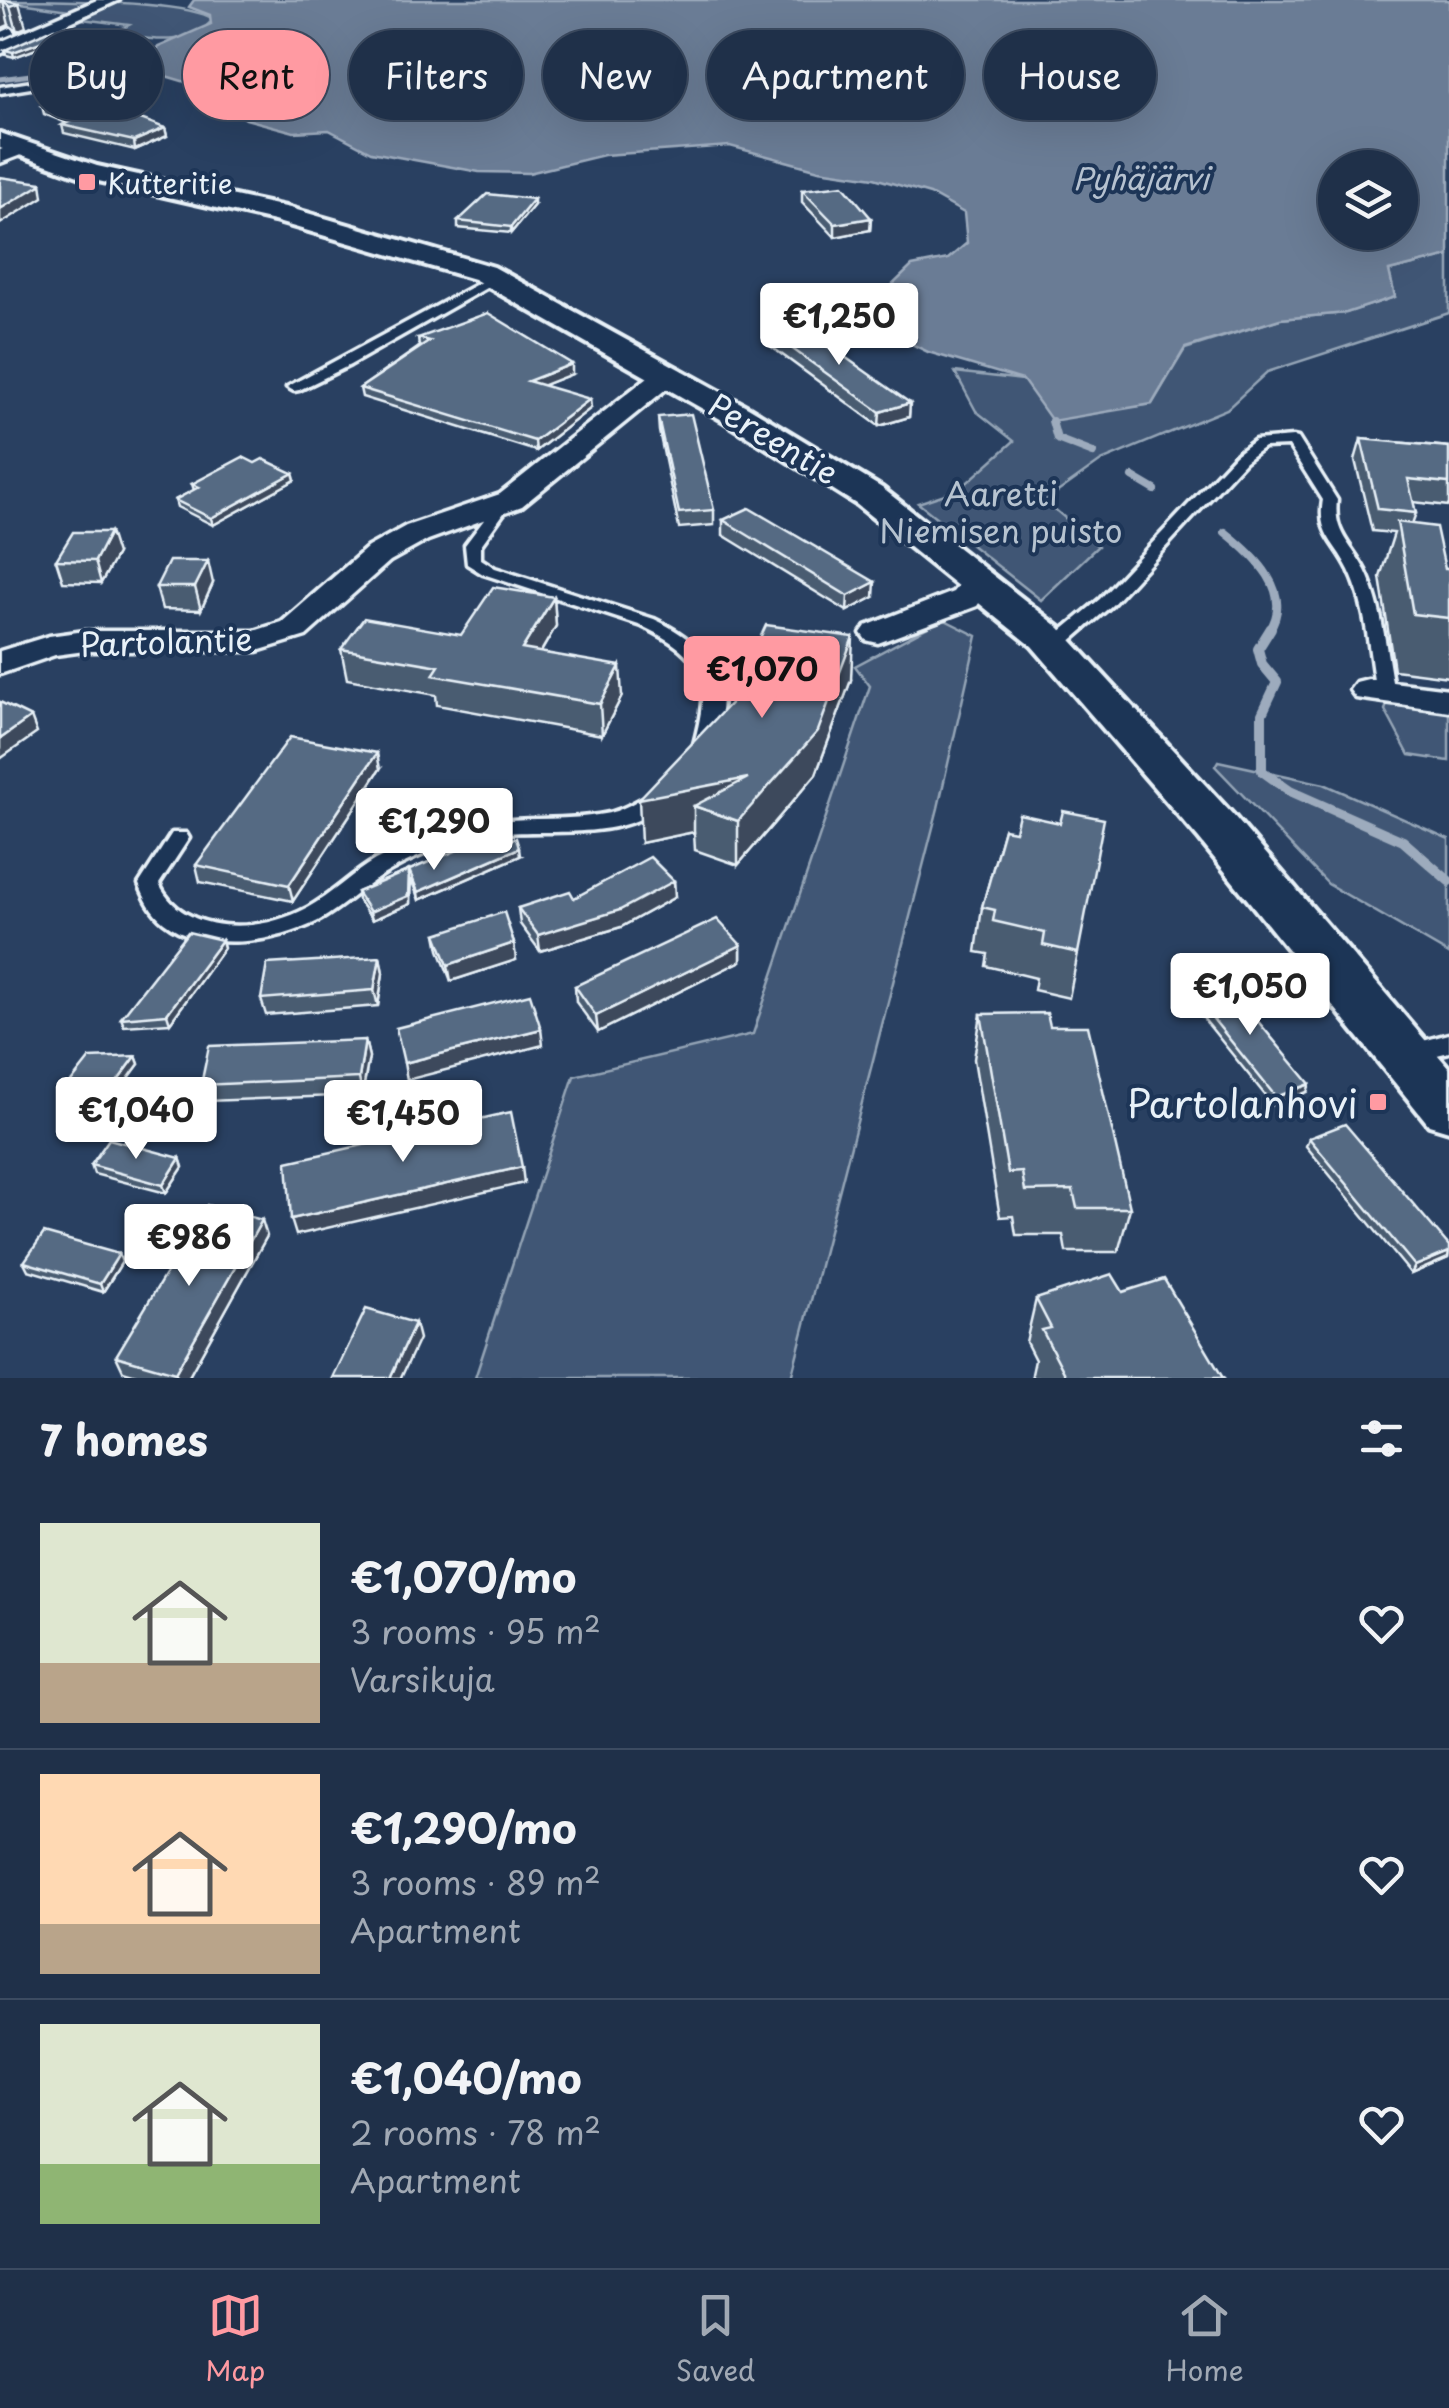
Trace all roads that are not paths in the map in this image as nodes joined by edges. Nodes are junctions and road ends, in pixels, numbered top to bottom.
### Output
1 (111, 0) edge
2 (11, 31) edge
3 (0, 36) edge
4 (0, 49) edge
5 (30, 85) edge
6 (0, 90) edge
7 (6, 149) edge
8 (496, 279) junction
9 (673, 379) junction
10 (294, 388) dead end
11 (504, 503) junction
12 (977, 583) junction
13 (878, 633) dead end
14 (1054, 646) junction
15 (0, 663) edge
16 (1378, 687) joint
17 (1449, 700) edge
18 (179, 838) dead end
19 (1449, 1043) edge
20 (1404, 1054) junction
21 (1449, 1108) edge

1 - 4 street
2 - 3 lane
5 - 6 lane
7 - 8 street, Pereentie
8 - 9 street, Pereentie
8 - 10 lane
9 - 11 street, Partolantie
9 - 12 street, Pereentie
11 - 15 street, Partolantie
11 - 18 lane
12 - 13 street
12 - 14 street, Pereentie
14 - 16 lane
14 - 20 street, Pereentie
16 - 17 street
19 - 20 lane
20 - 21 street, Pereentie

